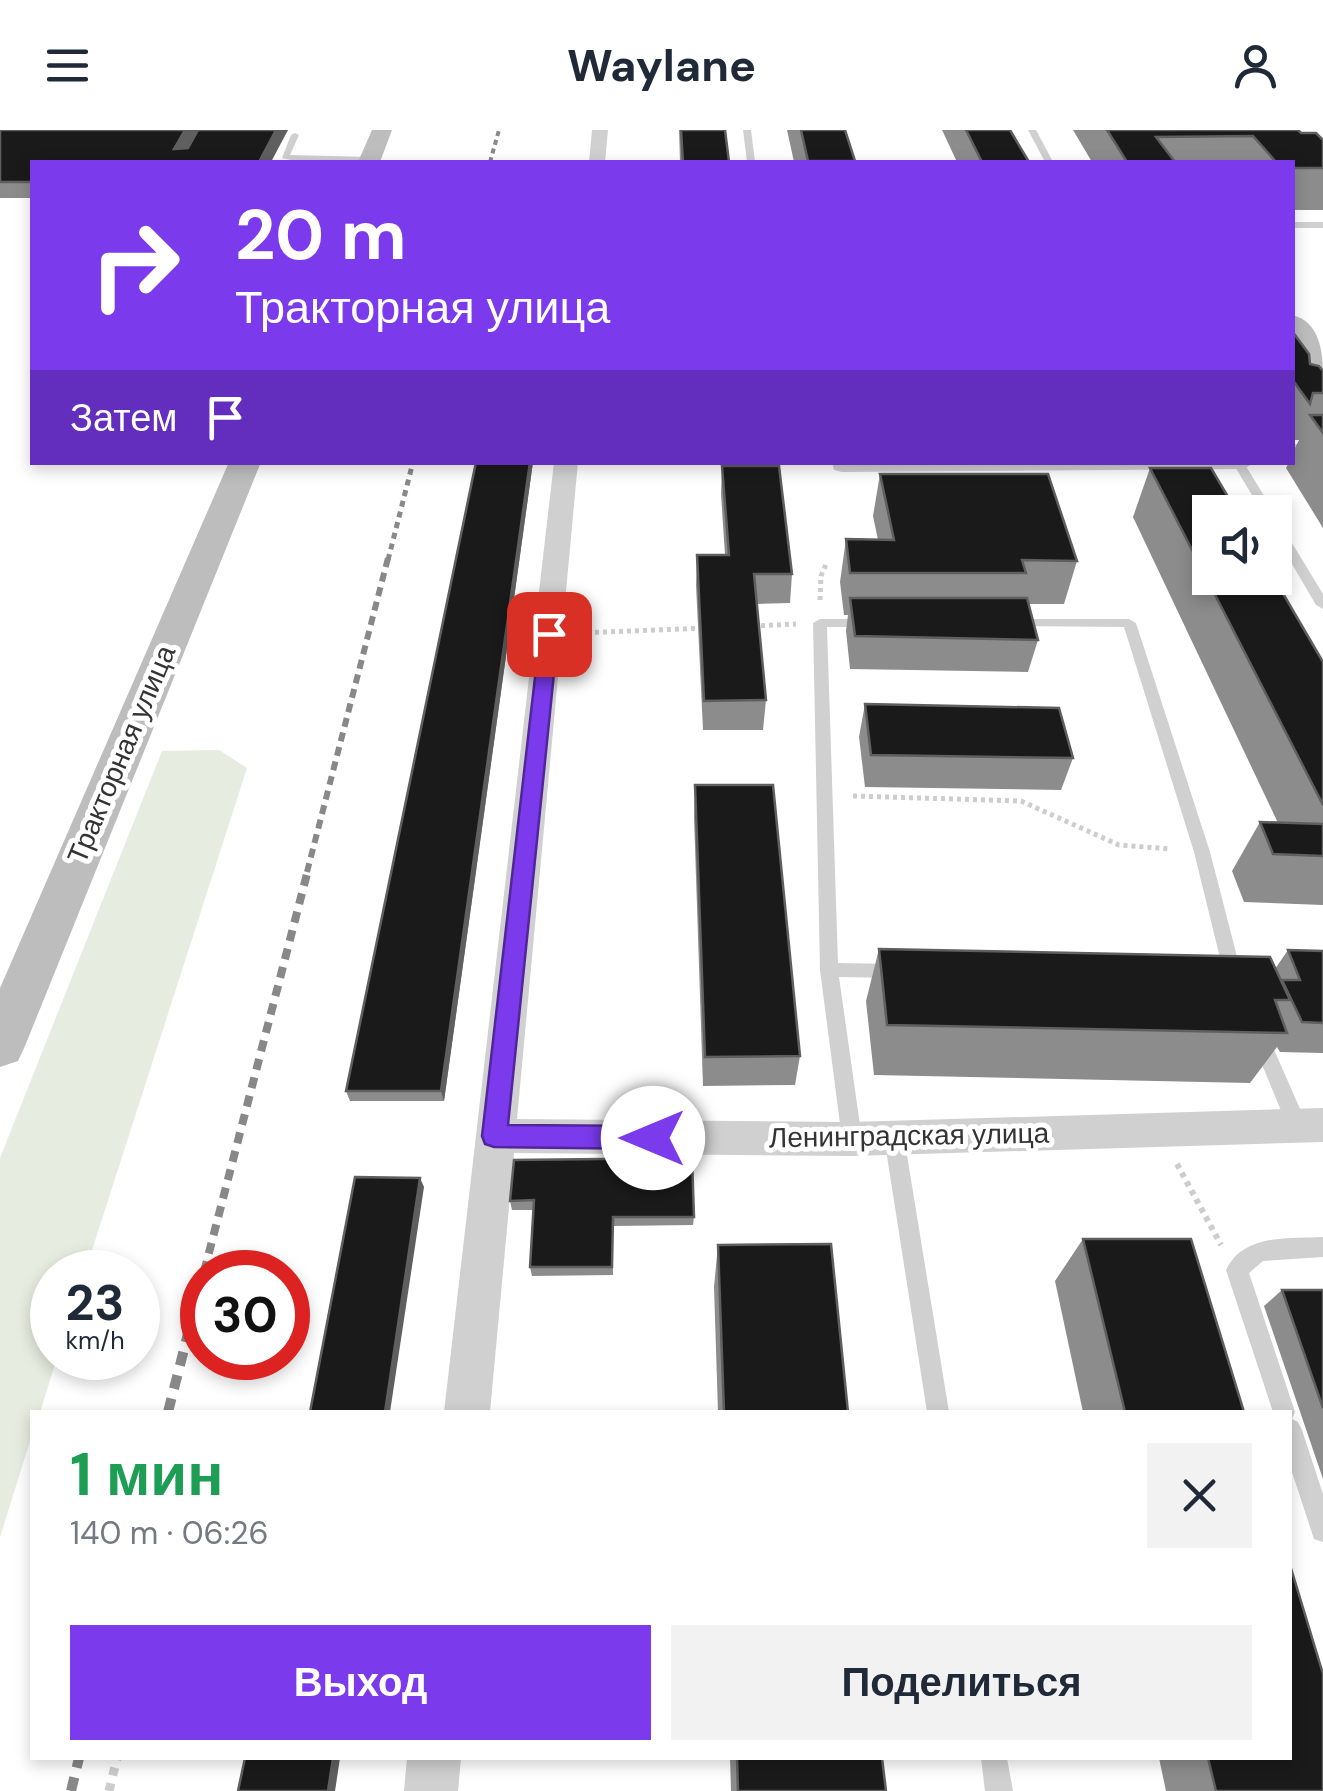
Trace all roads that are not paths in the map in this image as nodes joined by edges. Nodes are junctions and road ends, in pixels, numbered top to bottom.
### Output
1 (382, 130) edge
2 (600, 130) edge
3 (748, 130) edge
4 (1032, 130) edge
5 (296, 136) dead end
6 (344, 160) edge
7 (370, 160) edge
8 (597, 160) edge
9 (751, 160) edge
10 (1048, 160) edge
11 (1295, 225) edge
12 (1323, 225) edge
13 (1295, 451) edge
14 (1323, 451) edge
15 (244, 465) edge
16 (566, 465) edge
17 (1243, 465) edge
18 (1259, 495) edge
19 (1292, 553) edge
20 (1323, 605) edge
21 (897, 623) edge
22 (994, 623) edge
23 (829, 970) junction
24 (906, 971) edge
25 (1228, 978) edge
26 (1254, 1023) edge
27 (0, 1046) edge
28 (1310, 1125) edge
29 (494, 1136) junction
30 (894, 1137) junction
31 (852, 1139) junction
32 (1323, 1247) edge
33 (468, 1410) edge
34 (938, 1410) edge
35 (1283, 1410) edge
36 (1292, 1436) edge
37 (1323, 1530) edge
38 (434, 1760) edge
39 (994, 1760) edge
40 (431, 1791) edge
41 (999, 1791) edge

1 - 7 street
2 - 8 street
3 - 9 lane
4 - 10 lane
5 - 6 lane
11 - 12 lane
13 - 14 street
15 - 27 street, Тракторная улица
16 - 29 street
17 - 18 lane
19 - 20 lane
21 - 23 lane
22 - 25 lane
23 - 24 lane
23 - 31 lane
26 - 28 lane
28 - 30 street, Ленинградская улица
29 - 31 street, Ленинградская улица
29 - 33 street
30 - 31 street, Ленинградская улица
30 - 34 lane
32 - 35 lane
36 - 37 lane
38 - 40 street
39 - 41 lane

